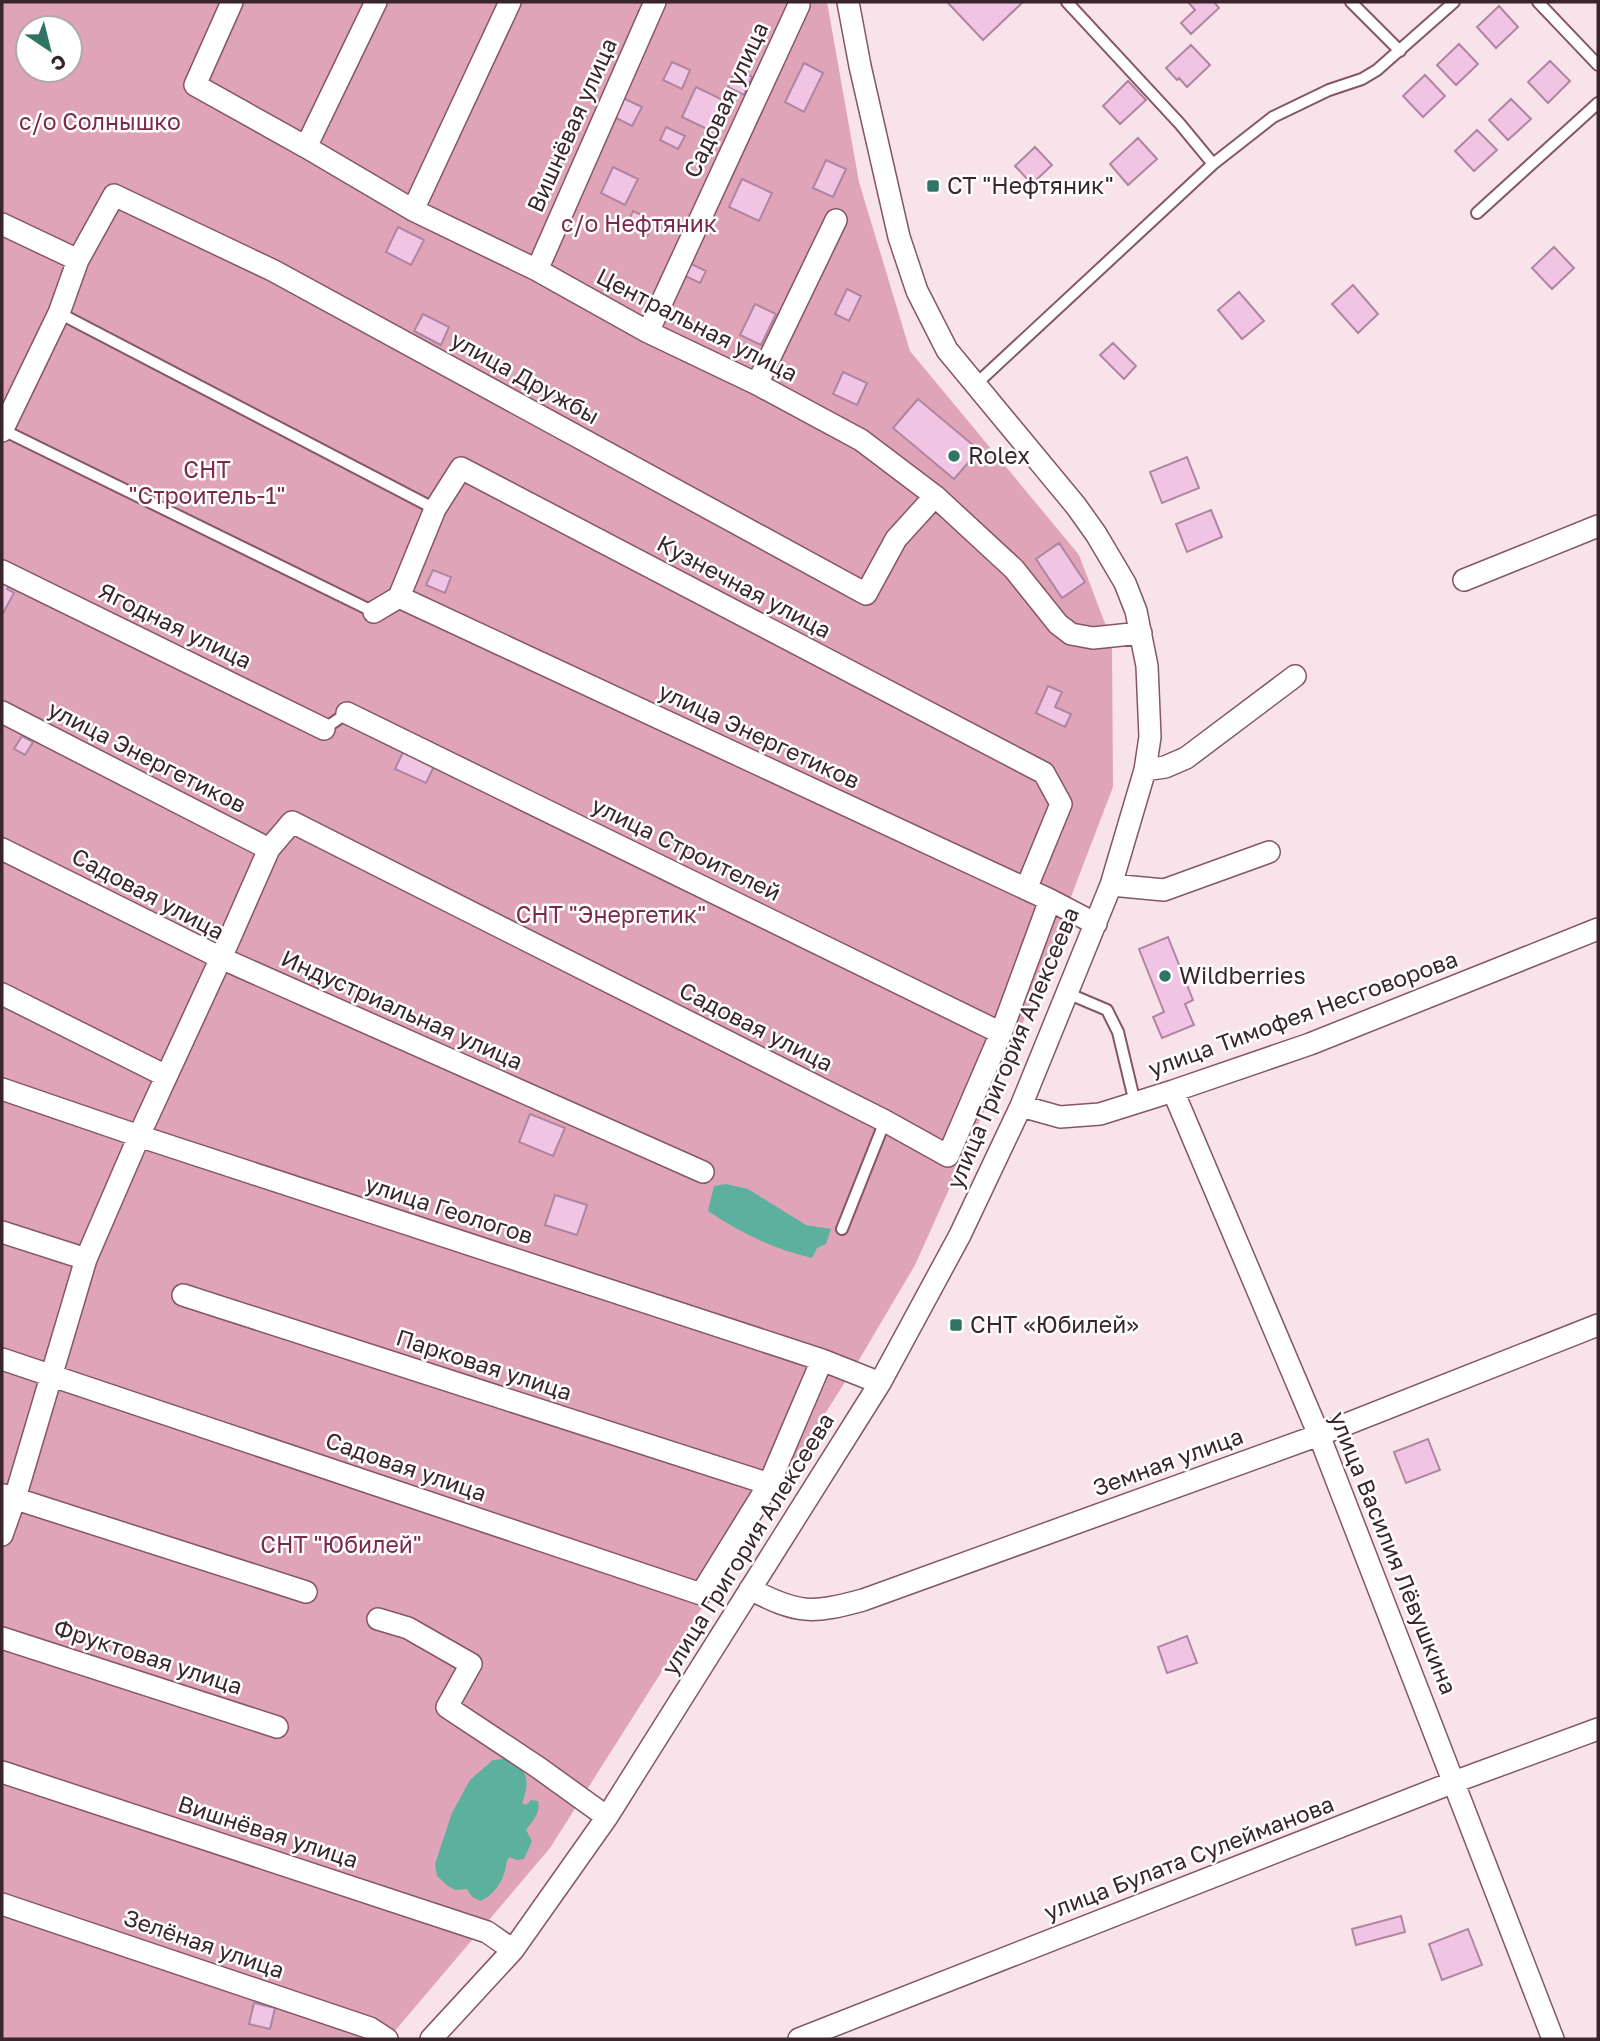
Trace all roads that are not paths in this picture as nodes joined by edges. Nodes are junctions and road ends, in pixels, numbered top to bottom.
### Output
1 (232, 2) edge
2 (376, 2) edge
3 (510, 2) edge
4 (655, 2) edge
5 (848, 2) edge
6 (1067, 2) edge
7 (1351, 2) edge
8 (1454, 2) edge
9 (1538, 2) edge
10 (799, 5) dead end
11 (1400, 51) junction
12 (1598, 65) edge
13 (1598, 103) edge
14 (306, 147) junction
15 (1213, 164) junction
16 (413, 210) junction
17 (1477, 213) dead end
18 (835, 220) dead end
19 (2, 224) edge
20 (78, 260) junction
21 (537, 270) junction
22 (59, 313) junction
23 (648, 332) junction
24 (757, 384) junction
25 (975, 384) junction
26 (2, 430) edge
27 (936, 496) junction
28 (435, 509) junction
29 (1598, 526) edge
30 (2, 571) edge
31 (1464, 580) dead end
32 (399, 597) junction
33 (374, 612) joint
34 (1141, 633) junction
35 (1295, 676) dead end
36 (2, 712) edge
37 (347, 713) joint
38 (324, 729) joint
39 (1145, 770) junction
40 (2, 849) edge
41 (269, 849) junction
42 (1269, 852) dead end
43 (1111, 886) junction
44 (1026, 889) junction
45 (1050, 900) junction
46 (1096, 924) junction
47 (1598, 929) edge
48 (220, 958) junction
49 (1068, 993) junction
50 (2, 994) edge
51 (1001, 1033) junction
52 (166, 1076) junction
53 (2, 1089) edge
54 (1173, 1091) junction
55 (1135, 1103) junction
56 (1021, 1106) junction
57 (885, 1121) junction
58 (141, 1131) junction
59 (703, 1172) dead end
60 (842, 1229) dead end
61 (2, 1232) edge
62 (86, 1259) junction
63 (183, 1295) dead end
64 (1598, 1325) edge
65 (2, 1359) edge
66 (822, 1360) junction
67 (51, 1376) junction
68 (880, 1382) junction
69 (1319, 1435) junction
70 (769, 1484) junction
71 (8, 1497) edge
72 (2, 1535) edge
73 (750, 1589) junction
74 (306, 1592) dead end
75 (378, 1619) dead end
76 (2, 1637) edge
77 (277, 1727) dead end
78 (1598, 1729) edge
79 (2, 1772) edge
80 (1454, 1782) junction
81 (607, 1817) junction
82 (2, 1904) edge
83 (513, 1950) junction
84 (387, 2039) edge
85 (431, 2039) edge
86 (799, 2039) edge
87 (1553, 2039) edge

1 - 14 street, Центральная улица
2 - 14 street
3 - 16 street
4 - 21 street, Вишнёвая улица
5 - 25 street, улица Григория Алексеева
6 - 15 lane
7 - 11 lane
8 - 11 lane
9 - 12 lane
10 - 23 street, Садовая улица
11 - 15 lane
13 - 17 lane
14 - 16 street, Центральная улица
15 - 25 lane
16 - 21 street, Центральная улица
18 - 24 street
19 - 20 street
20 - 22 street, улица Дружбы
20 - 27 street, улица Дружбы
21 - 23 street, Центральная улица
22 - 26 street, улица Дружбы
22 - 28 lane
23 - 24 street, Центральная улица
24 - 27 street, Центральная улица
25 - 34 street, улица Григория Алексеева
26 - 33 lane
27 - 34 street, Центральная улица
28 - 32 street, Кузнечная улица
28 - 44 street, Кузнечная улица
29 - 31 street
30 - 38 street, Ягодная улица
32 - 33 street
32 - 44 street, улица Энергетиков
34 - 39 street, улица Григория Алексеева
35 - 39 street
36 - 41 street, улица Энергетиков
37 - 38 lane
37 - 51 street, улица Строителей
39 - 43 street, улица Григория Алексеева
40 - 48 street, Садовая улица
41 - 48 street
41 - 57 street, Садовая улица
42 - 43 street
43 - 46 street, улица Григория Алексеева
44 - 45 street, улица Энергетиков
45 - 46 street, улица Энергетиков
45 - 51 street, Садовая улица
46 - 49 street, улица Григория Алексеева
47 - 54 street, улица Тимофея Несговорова
48 - 52 street, Садовая улица
48 - 59 street, Индустриальная улица
49 - 55 lane
49 - 56 street, улица Григория Алексеева
50 - 52 street
51 - 57 street, Садовая улица
52 - 58 street, Садовая улица
53 - 58 street, улица Геологов
54 - 55 street, улица Тимофея Несговорова
54 - 69 street, улица Василия Лёвушкина
55 - 56 street, улица Тимофея Несговорова
56 - 68 street, улица Григория Алексеева
57 - 60 lane
58 - 62 street, Садовая улица
58 - 66 street, улица Геологов
61 - 62 street
62 - 67 street, Садовая улица
63 - 70 street, Парковая улица
64 - 69 street, Земная улица
65 - 67 street, Садовая улица
66 - 68 street, улица Геологов
66 - 70 street, Садовая улица
67 - 70 street, Садовая улица
67 - 71 street, Садовая улица
68 - 73 street, улица Григория Алексеева
69 - 73 street, Земная улица
69 - 80 street, улица Василия Лёвушкина
71 - 72 street, Садовая улица
71 - 74 street
73 - 81 street, улица Григория Алексеева
75 - 81 street
76 - 77 street, Фруктовая улица
78 - 80 street, улица Булата Сулейманова
79 - 83 street, Вишнёвая улица
80 - 86 street, улица Булата Сулейманова
80 - 87 street, улица Василия Лёвушкина
81 - 83 street, улица Григория Алексеева
82 - 84 street, Зелёная улица
83 - 85 street, улица Григория Алексеева

